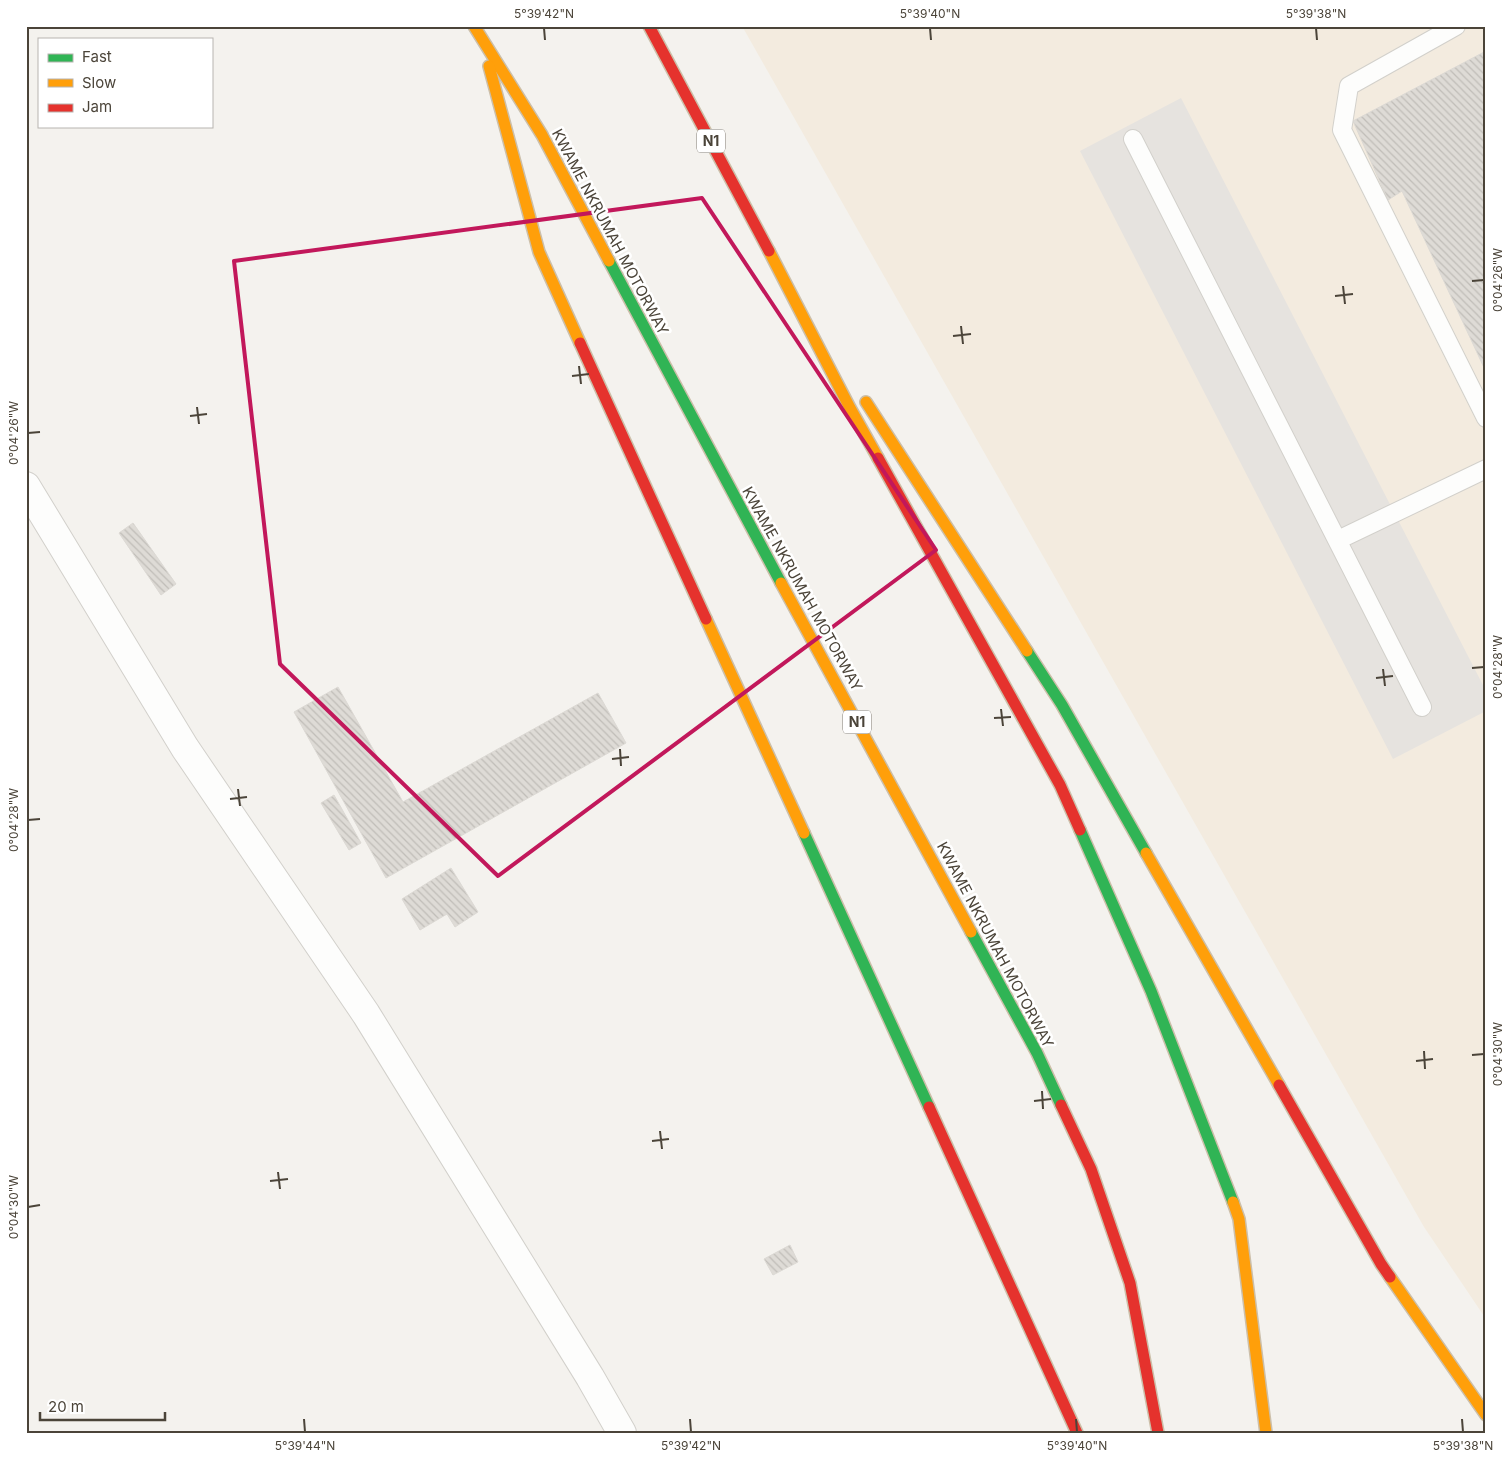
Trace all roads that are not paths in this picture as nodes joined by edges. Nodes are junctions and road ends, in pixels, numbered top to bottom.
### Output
1 (474, 26) edge
2 (649, 26) edge
3 (1456, 26) edge
4 (482, 41) junction
5 (1133, 139) dead end
6 (772, 256) junction
7 (836, 356) dead end
8 (858, 389) dead end
9 (1486, 418) edge
10 (1486, 469) edge
11 (26, 486) edge
12 (1338, 540) junction
13 (1422, 706) dead end
14 (1486, 1415) edge
15 (622, 1433) edge
16 (1077, 1433) edge
17 (1158, 1433) edge
18 (1266, 1433) edge

1 - 4 highway, KWAME NKRUMAH MOTORWAY / N1
2 - 6 highway, N1
3 - 9 lane
4 - 16 highway
4 - 17 highway, KWAME NKRUMAH MOTORWAY / N1
5 - 12 lane
6 - 7 highway
6 - 18 highway, N1
8 - 14 highway
10 - 12 lane
11 - 15 street
12 - 13 lane

